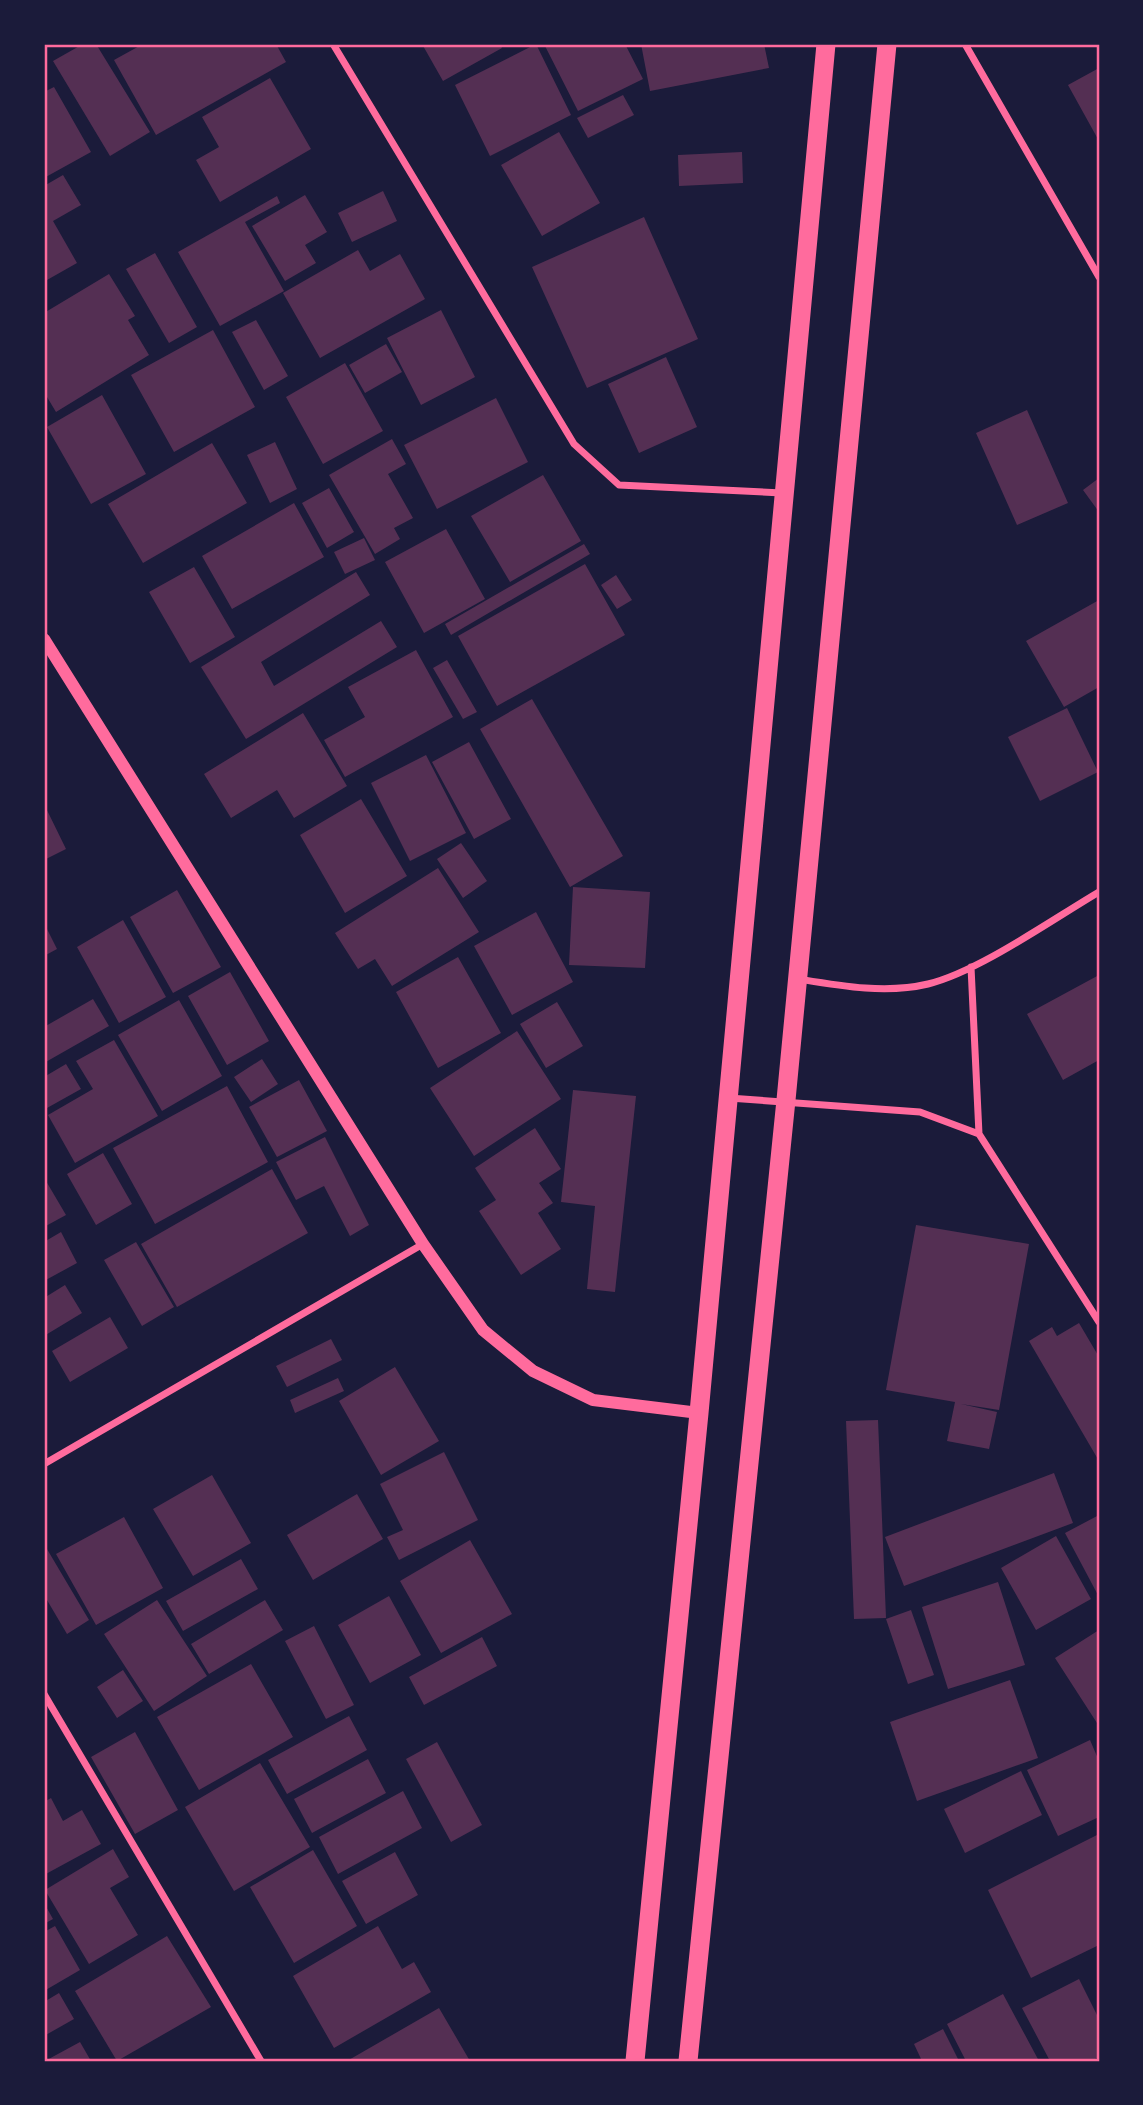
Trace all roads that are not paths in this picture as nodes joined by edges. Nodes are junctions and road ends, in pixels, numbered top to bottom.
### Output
1 (332, 44) edge
2 (826, 44) edge
3 (887, 44) edge
4 (965, 44) edge
5 (1099, 277) edge
6 (782, 493) junction
7 (44, 639) edge
8 (1099, 892) edge
9 (971, 967) junction
10 (796, 979) junction
11 (728, 1098) junction
12 (786, 1100) junction
13 (979, 1134) junction
14 (423, 1244) junction
15 (1099, 1322) edge
16 (699, 1413) junction
17 (44, 1464) edge
18 (44, 1694) edge
19 (261, 2061) edge
20 (635, 2061) edge
21 (688, 2061) edge

1 - 6 street
2 - 6 highway
3 - 10 highway
4 - 5 street
6 - 11 highway
7 - 14 street
8 - 9 street
9 - 10 street
9 - 13 street
10 - 12 highway
11 - 12 street
11 - 16 highway
12 - 13 street
12 - 21 highway
13 - 15 street
14 - 16 street
14 - 17 street
16 - 20 highway
18 - 19 street

